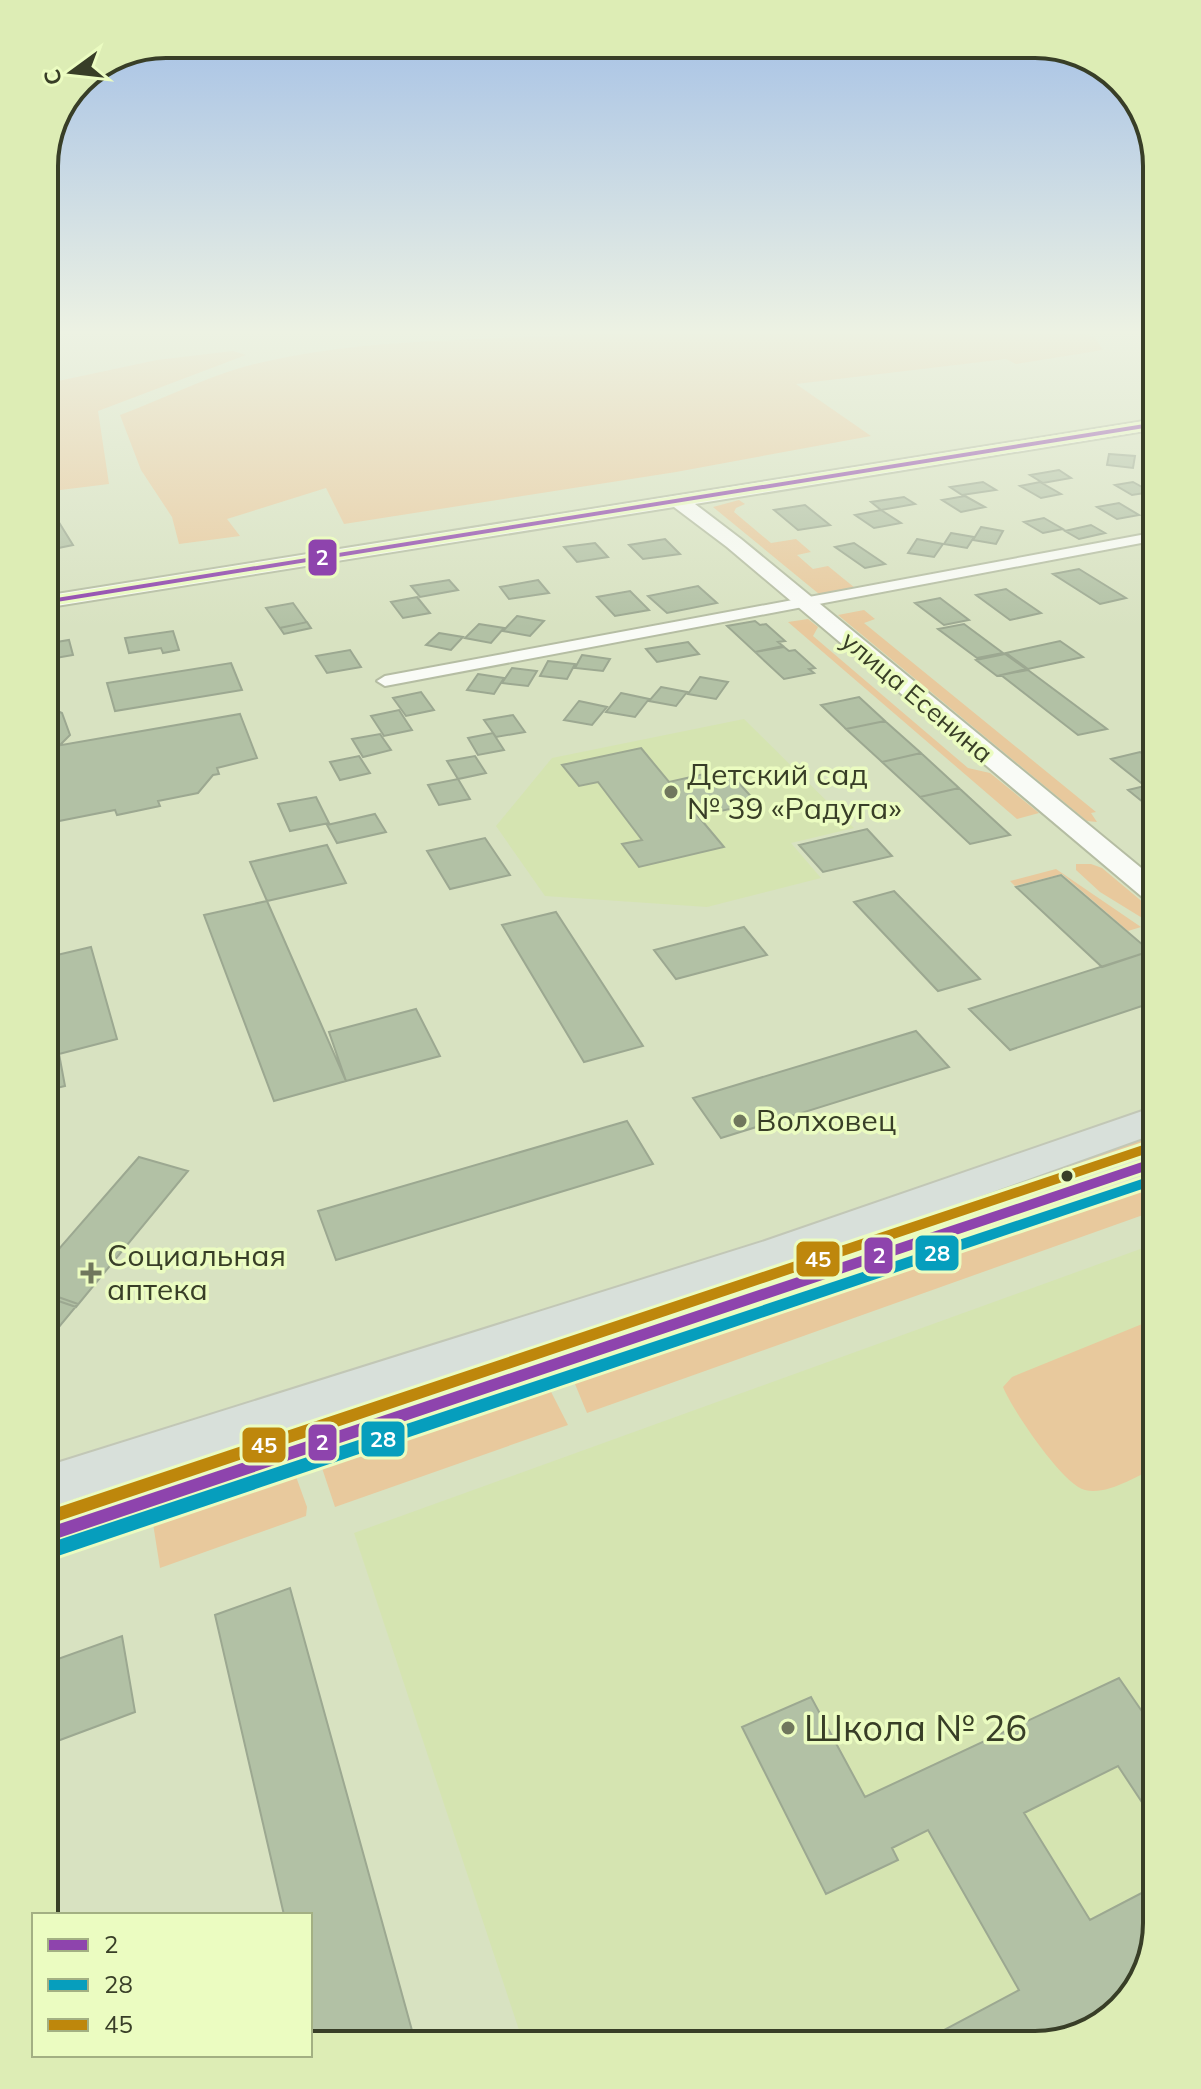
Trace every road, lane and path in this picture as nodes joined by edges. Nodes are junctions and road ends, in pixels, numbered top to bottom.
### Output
1 (1058, 431) edge
2 (1111, 431) edge
3 (677, 500) junction
4 (1143, 539) edge
5 (58, 600) edge
6 (804, 602) junction
7 (385, 681) dead end
8 (1143, 883) edge
9 (1143, 1124) edge
10 (1143, 1167) edge
11 (58, 1484) edge
12 (58, 1531) edge

1 - 3 main road
2 - 3 main road
3 - 5 main road
3 - 6 main road, улица Есенина
4 - 6 street
6 - 7 street
6 - 8 main road, улица Есенина
9 - 11 main road
10 - 12 main road

